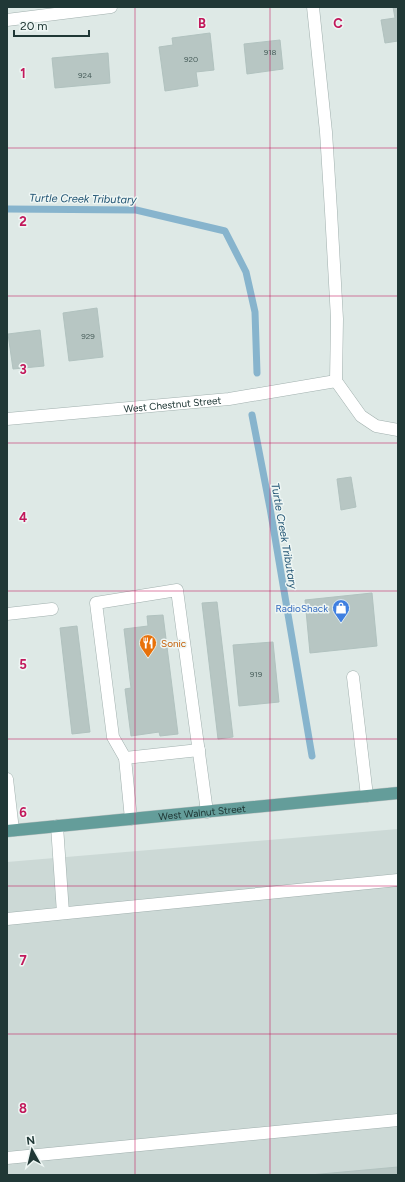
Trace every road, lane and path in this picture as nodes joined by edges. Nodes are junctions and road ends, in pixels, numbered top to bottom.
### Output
1 (111, 7) edge
2 (313, 7) edge
3 (7, 20) edge
4 (336, 381) junction
5 (7, 419) edge
6 (398, 430) edge
7 (52, 609) dead end
8 (7, 614) edge
9 (352, 677) dead end
10 (199, 750) junction
11 (125, 758) junction
12 (7, 779) edge
13 (398, 793) edge
14 (367, 796) junction
15 (208, 812) junction
16 (131, 819) junction
17 (57, 826) junction
18 (10, 830) edge
19 (398, 880) edge
20 (63, 913) junction
21 (7, 919) edge
22 (398, 1120) edge
23 (7, 1158) edge

1 - 3 street
2 - 4 street
4 - 5 street, West Chestnut Street
4 - 6 street
7 - 8 street
9 - 14 street
10 - 11 street
10 - 11 street
10 - 15 street
11 - 16 street
12 - 18 street
13 - 14 main road, West Walnut Street
14 - 15 main road, West Walnut Street
15 - 16 main road, West Walnut Street
16 - 17 main road, West Walnut Street
17 - 18 main road, West Walnut Street
17 - 20 street
19 - 20 street
20 - 21 street
22 - 23 street

